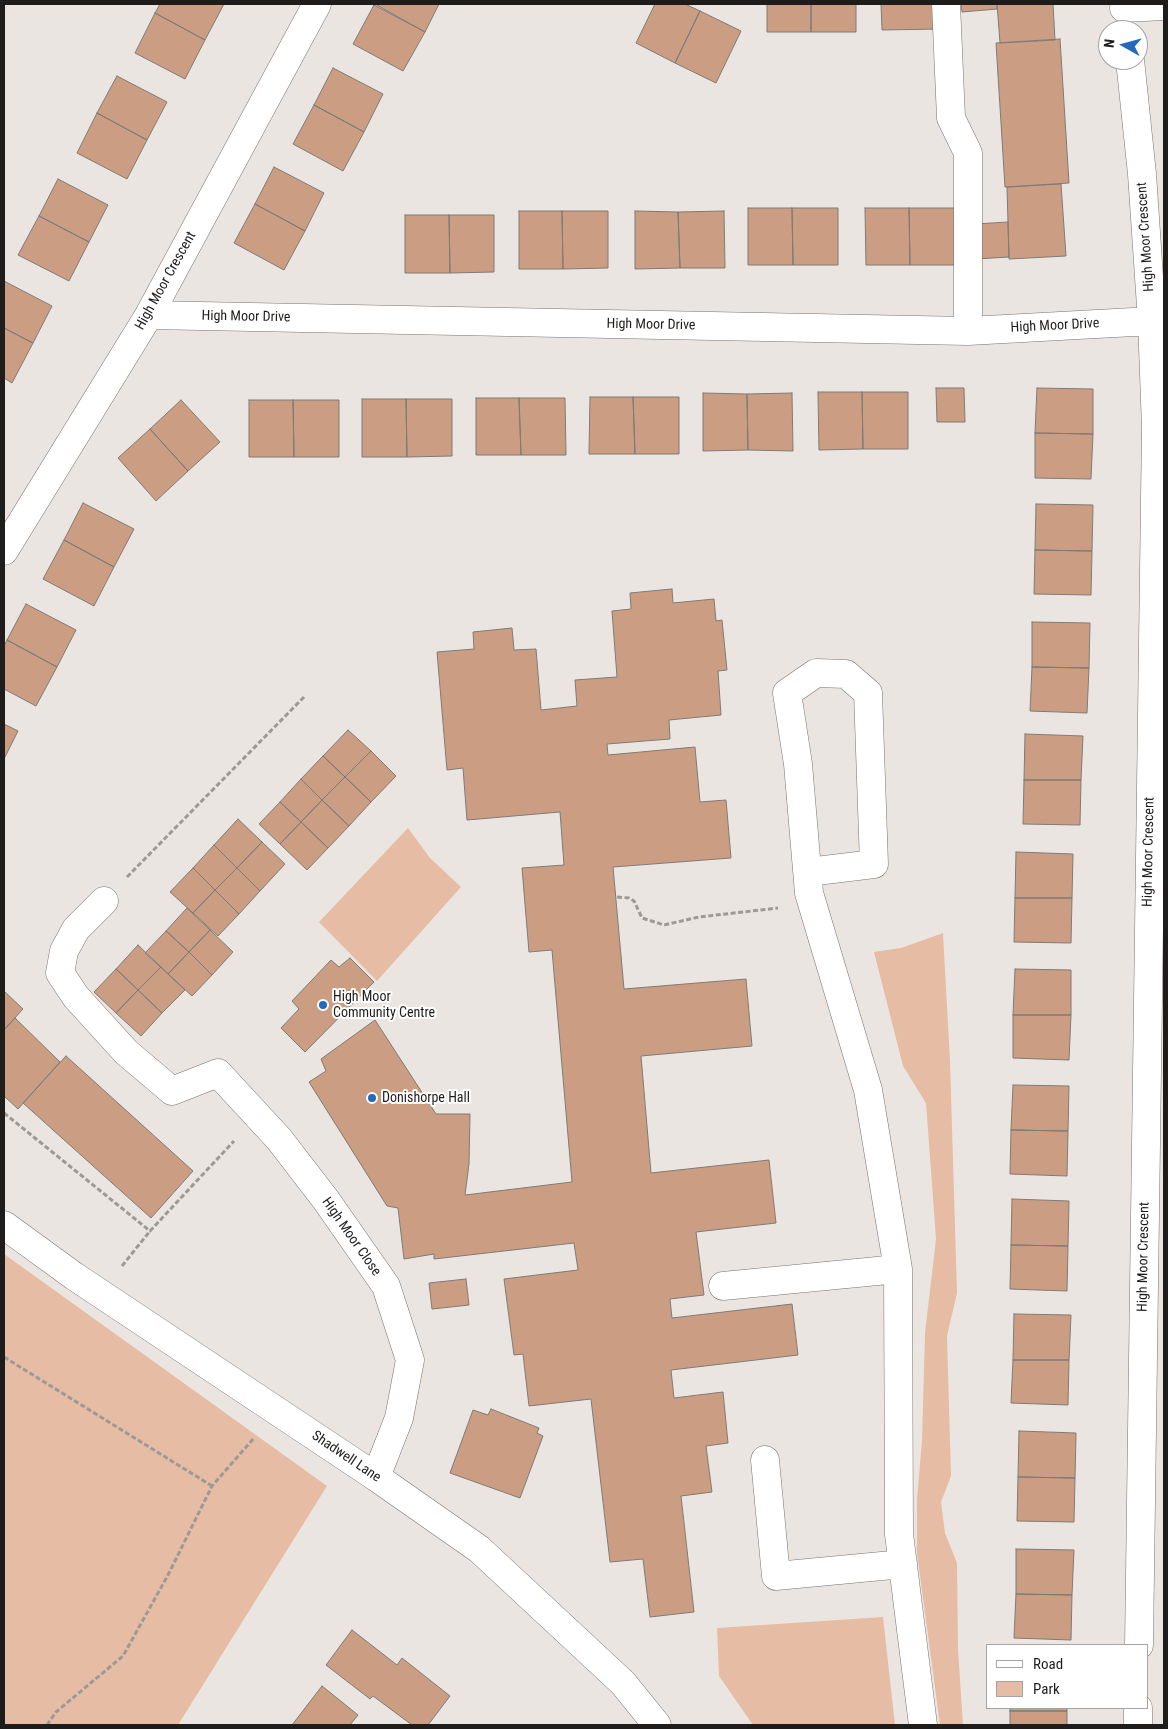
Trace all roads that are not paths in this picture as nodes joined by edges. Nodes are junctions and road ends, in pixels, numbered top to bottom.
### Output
1 (316, 4) edge
2 (946, 4) edge
3 (1164, 6) edge
4 (1125, 14) edge
5 (1131, 70) edge
6 (149, 315) junction
7 (1152, 321) junction
8 (968, 331) junction
9 (4, 551) edge
10 (808, 872) junction
11 (104, 900) road end
12 (4, 1225) edge
13 (898, 1270) junction
14 (723, 1286) dead end
15 (765, 1460) dead end
16 (376, 1477) junction
17 (902, 1564) junction
18 (1139, 1644) edge
19 (1138, 1709) edge
20 (657, 1725) edge
21 (923, 1725) edge
22 (1138, 1725) edge

1 - 6 street, High Moor Crescent
2 - 8 street
3 - 4 street
5 - 7 street, High Moor Crescent
6 - 8 street, High Moor Drive
6 - 9 street, High Moor Crescent
7 - 8 street, High Moor Drive
7 - 18 street, High Moor Crescent
10 - 10 street
10 - 13 street
11 - 16 street, High Moor Close
12 - 16 street, Shadwell Lane
13 - 14 street
13 - 17 street
15 - 17 street
16 - 20 street, Shadwell Lane
17 - 21 street
19 - 22 street

